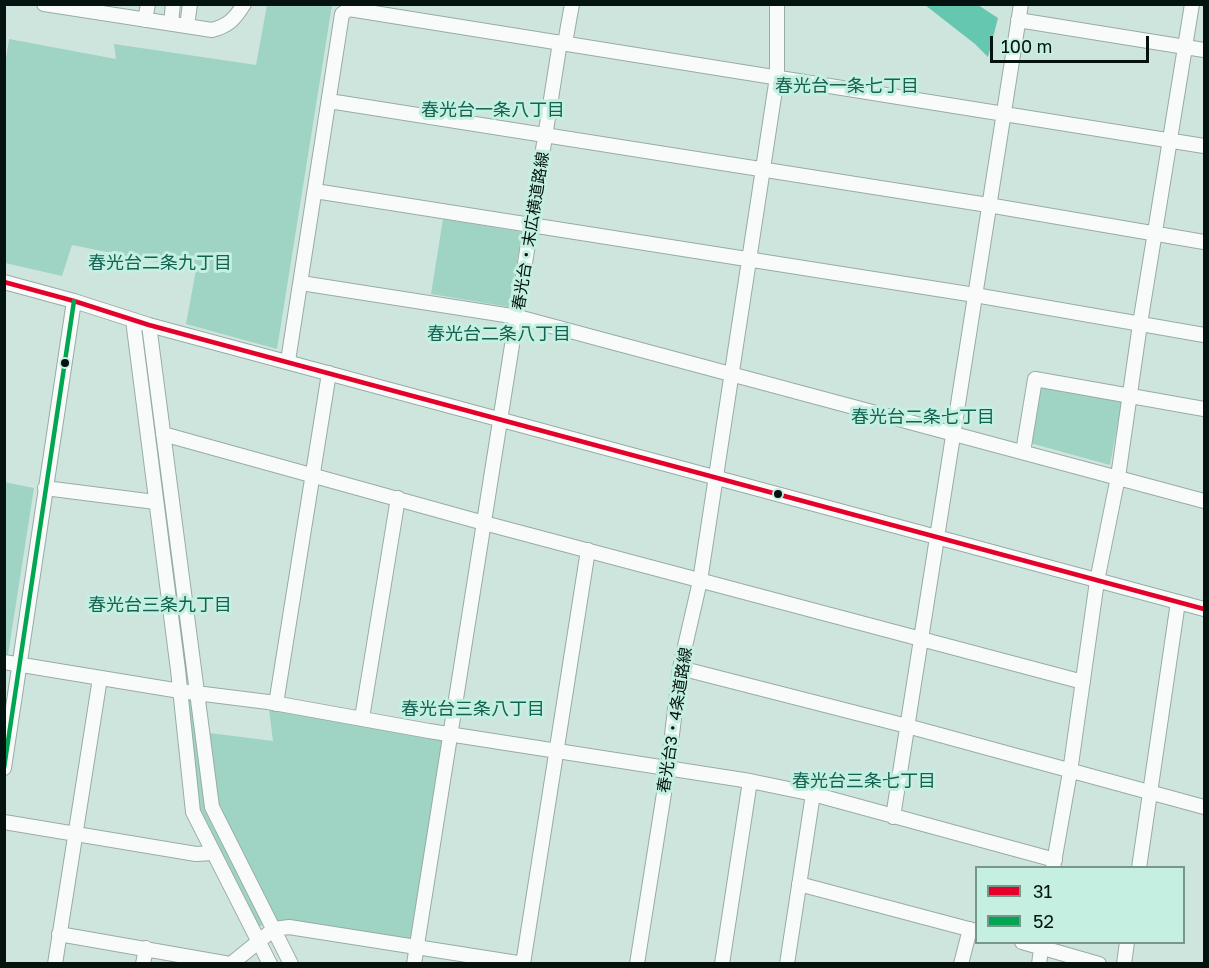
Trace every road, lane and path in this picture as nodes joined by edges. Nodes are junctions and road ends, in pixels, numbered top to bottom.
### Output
1 (44, 4) edge
2 (148, 4) edge
3 (173, 4) edge
4 (190, 4) edge
5 (244, 4) edge
6 (572, 4) edge
7 (777, 4) edge
8 (1021, 4) edge
9 (1192, 4) edge
10 (85, 8) edge
11 (114, 10) edge
12 (145, 20) junction
13 (1018, 20) junction
14 (171, 23) junction
15 (187, 26) junction
16 (563, 43) junction
17 (1185, 47) junction
18 (1204, 50) edge
19 (777, 77) junction
20 (329, 101) junction
21 (1005, 114) junction
22 (546, 135) junction
23 (1170, 141) junction
24 (1204, 146) edge
25 (764, 171) junction
26 (315, 191) junction
27 (988, 205) junction
28 (532, 225) junction
29 (1155, 234) junction
30 (1204, 242) edge
31 (749, 260) junction
32 (4, 282) edge
33 (301, 283) junction
34 (975, 295) junction
35 (74, 301) junction
36 (518, 317) junction
37 (133, 320) junction
38 (1140, 324) junction
39 (149, 325) junction
40 (1204, 335) edge
41 (288, 361) junction
42 (329, 373) junction
43 (731, 373) junction
44 (1129, 396) junction
45 (1204, 409) edge
46 (501, 420) junction
47 (952, 433) junction
48 (163, 434) junction
49 (1023, 452) junction
50 (312, 475) junction
51 (715, 476) junction
52 (1118, 477) junction
53 (45, 488) junction
54 (398, 498) junction
55 (1204, 501) edge
56 (155, 502) junction
57 (484, 523) junction
58 (937, 537) junction
59 (588, 550) junction
60 (700, 580) junction
61 (1098, 580) junction
62 (1178, 602) junction
63 (1204, 609) edge
64 (919, 639) junction
65 (4, 662) edge
66 (21, 665) junction
67 (681, 668) junction
68 (100, 678) junction
69 (1083, 682) junction
70 (180, 691) junction
71 (198, 693) junction
72 (276, 704) junction
73 (362, 718) junction
74 (907, 726) junction
75 (451, 734) junction
76 (556, 751) junction
77 (4, 768) edge
78 (668, 768) junction
79 (1070, 772) junction
80 (750, 781) junction
81 (1151, 792) junction
82 (813, 794) junction
83 (1204, 807) edge
84 (892, 817) junction
85 (4, 822) edge
86 (76, 832) junction
87 (213, 853) junction
88 (1054, 864) edge
89 (1139, 866) edge
90 (799, 884) junction
91 (274, 929) junction
92 (973, 930) edge
93 (59, 934) junction
94 (259, 939) junction
95 (1127, 944) edge
96 (1042, 945) edge
97 (146, 948) junction
98 (417, 948) junction
99 (55, 963) edge
100 (143, 963) edge
101 (230, 963) edge
102 (270, 963) edge
103 (291, 963) edge
104 (414, 963) edge
105 (524, 963) edge
106 (637, 963) edge
107 (722, 963) edge
108 (786, 963) edge
109 (961, 963) edge
110 (1039, 963) edge
111 (1099, 963) edge
112 (1124, 963) edge

1 - 10 street
2 - 12 street
3 - 14 street
4 - 15 street
5 - 15 street
6 - 16 street, 春光台・末広横道路線
7 - 19 street, 春光台3・4条道路線
8 - 13 street
9 - 17 street
10 - 11 street
11 - 12 street
12 - 14 street
13 - 17 street
13 - 21 street
14 - 15 street
16 - 19 street
16 - 20 street
16 - 22 street, 春光台・末広横道路線
17 - 18 street
17 - 23 street
19 - 21 street
19 - 25 street, 春光台3・4条道路線
20 - 22 street
20 - 26 street
21 - 23 street
21 - 27 street
22 - 25 street
22 - 28 street, 春光台・末広横道路線
23 - 24 street
23 - 29 street
25 - 27 street
25 - 31 street, 春光台3・4条道路線
26 - 28 street
26 - 33 street
27 - 29 street
27 - 34 street
28 - 31 street
28 - 36 street, 春光台・末広横道路線
29 - 30 street
29 - 38 street
31 - 34 street
31 - 43 street, 春光台3・4条道路線
32 - 35 street
33 - 36 street
33 - 41 street
34 - 38 street
34 - 47 street
35 - 37 street
35 - 53 street
36 - 43 street
36 - 46 street, 春光台・末広横道路線
37 - 39 street
37 - 56 street
38 - 40 street
38 - 44 street
39 - 41 street
39 - 48 street
41 - 42 street
42 - 46 street
42 - 50 street
43 - 47 street
43 - 51 street, 春光台3・4条道路線
44 - 45 street
44 - 49 street
44 - 52 street
46 - 51 street
46 - 57 street, 春光台・末広横道路線
47 - 49 street
47 - 58 street
48 - 50 street
48 - 71 street
49 - 52 street
50 - 54 street
50 - 72 street
51 - 58 street
51 - 60 street, 春光台3・4条道路線
52 - 55 street
52 - 61 street
53 - 56 street
53 - 66 street
54 - 57 street
54 - 73 street
56 - 70 street
57 - 59 street
57 - 75 street, 春光台・末広横道路線
58 - 61 street
58 - 64 street
59 - 60 street
59 - 76 street
60 - 64 street
60 - 67 street, 春光台3・4条道路線
61 - 62 street
61 - 69 street
62 - 63 street
62 - 81 street
64 - 69 street
64 - 74 street
65 - 66 street
66 - 68 street
66 - 77 street
67 - 74 street
67 - 78 street, 春光台3・4条道路線
68 - 70 street
68 - 86 street
69 - 79 street
70 - 71 street
70 - 87 street
71 - 72 street
71 - 91 street
72 - 73 street
73 - 75 street
74 - 79 street
74 - 84 street
75 - 76 street
75 - 98 street, 春光台・末広横道路線
76 - 78 street
76 - 105 street
78 - 80 street
78 - 106 street, 春光台3・4条道路線
79 - 81 street
79 - 88 street
80 - 82 street
80 - 107 street
81 - 83 street
81 - 89 street
82 - 84 street
82 - 90 street
84 - 88 street
85 - 86 street
86 - 87 street
86 - 93 street
87 - 94 street
90 - 92 street
90 - 108 street
91 - 94 street
91 - 98 street
91 - 103 street
92 - 109 street
93 - 97 street
93 - 99 street
94 - 101 street
94 - 102 street
95 - 112 street
96 - 110 street
96 - 111 street
97 - 100 street
97 - 101 street
98 - 104 street, 春光台・末広横道路線
98 - 105 street

